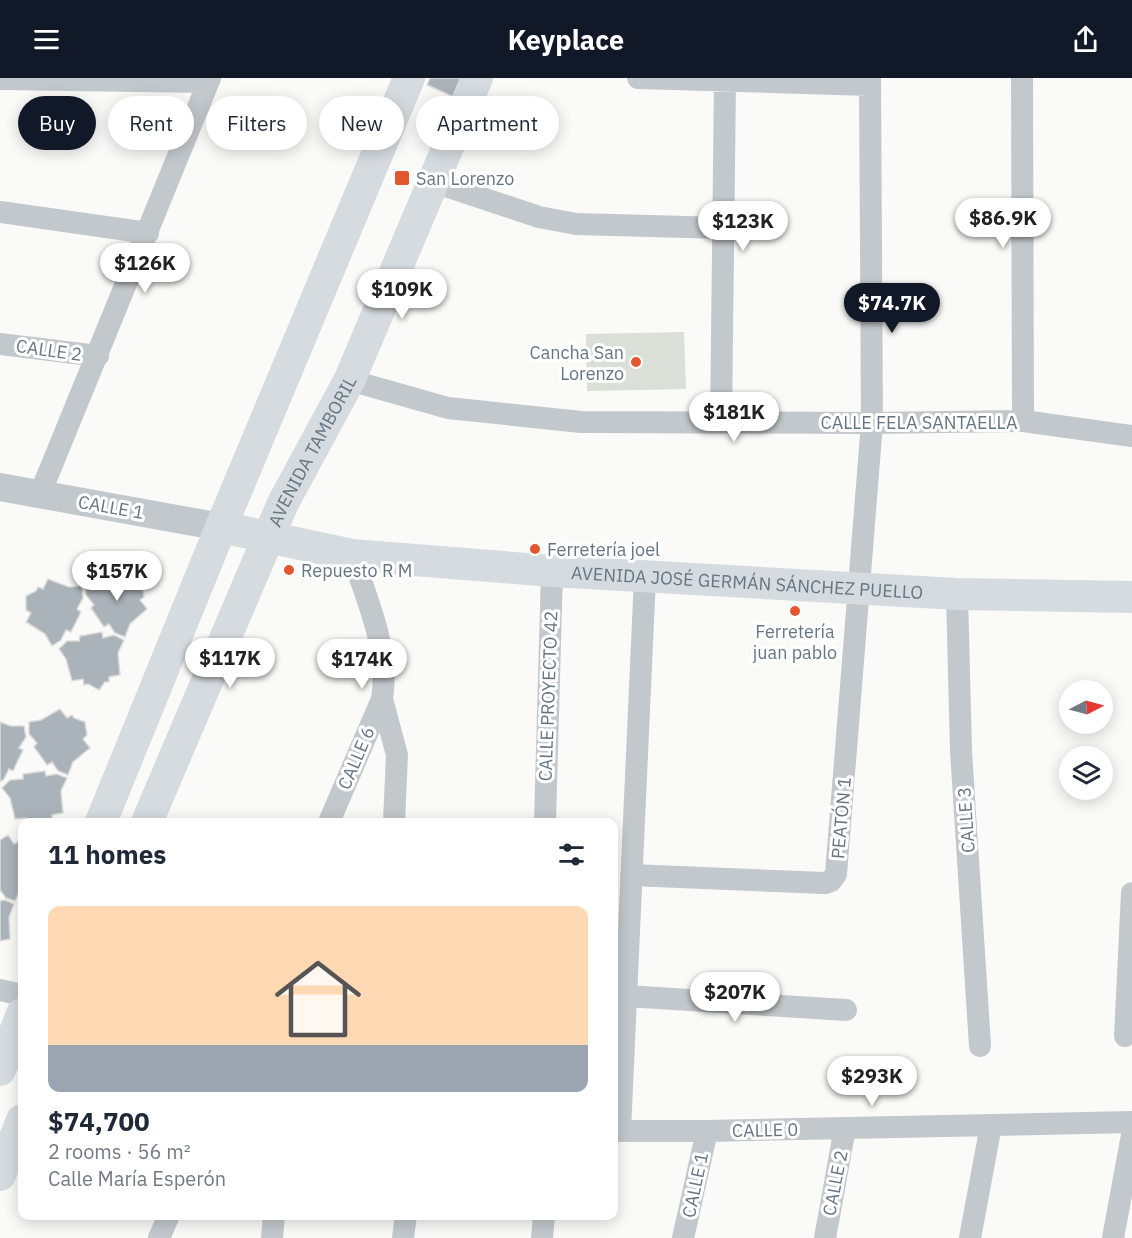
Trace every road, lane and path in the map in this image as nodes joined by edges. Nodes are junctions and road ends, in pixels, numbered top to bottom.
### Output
1 (409, 78) edge
2 (477, 78) edge
3 (638, 78) edge
4 (1022, 78) edge
5 (0, 79) edge
6 (209, 80) edge
7 (725, 80) junction
8 (870, 82) edge
9 (434, 182) junction
10 (0, 212) edge
11 (723, 228) junction
12 (148, 232) junction
13 (0, 344) edge
14 (98, 356) junction
15 (350, 379) junction
16 (1023, 421) junction
17 (721, 423) junction
18 (872, 423) junction
19 (1132, 436) edge
20 (0, 487) edge
21 (40, 494) junction
22 (221, 527) junction
23 (268, 536) junction
24 (352, 555) junction
25 (552, 571) junction
26 (645, 577) junction
27 (859, 589) junction
28 (957, 594) junction
29 (1132, 597) edge
30 (382, 699) junction
31 (103, 818) edge
32 (149, 818) edge
33 (331, 818) edge
34 (394, 818) edge
35 (545, 818) edge
36 (632, 875) junction
37 (1132, 893) edge
38 (0, 990) edge
39 (18, 994) edge
40 (626, 996) junction
41 (846, 1010) dead end
42 (18, 1024) edge
43 (1125, 1036) dead end
44 (980, 1046) dead end
45 (0, 1070) edge
46 (618, 1116) edge
47 (1132, 1122) edge
48 (992, 1125) junction
49 (845, 1128) junction
50 (18, 1130) edge
51 (618, 1131) edge
52 (706, 1131) junction
53 (1132, 1135) edge
54 (0, 1175) edge
55 (166, 1220) edge
56 (274, 1220) edge
57 (405, 1220) edge
58 (544, 1220) edge
59 (159, 1238) edge
60 (272, 1238) edge
61 (403, 1238) edge
62 (542, 1238) edge
63 (683, 1238) edge
64 (825, 1238) edge
65 (970, 1238) edge
66 (1113, 1238) edge

1 - 22 main road
2 - 9 main road, AVENIDA TAMBORIL
3 - 7 street
4 - 16 street
5 - 6 street
6 - 12 street
7 - 8 street
7 - 11 street
8 - 18 street
9 - 11 street
9 - 15 main road, AVENIDA TAMBORIL
10 - 12 street
11 - 17 street
12 - 14 street
13 - 14 street, CALLE 2
14 - 21 street
15 - 17 street, CALLE FELA SANTAELLA
15 - 23 main road, AVENIDA TAMBORIL
16 - 18 street, CALLE FELA SANTAELLA
16 - 19 street, CALLE FELA SANTAELLA
17 - 18 street, CALLE FELA SANTAELLA
18 - 27 street
20 - 21 street, CALLE 1
21 - 22 street, CALLE 1
22 - 23 main road, AVENIDA JOSÉ GERMÁN SÁNCHEZ PUELLO
22 - 31 main road
23 - 24 main road, AVENIDA JOSÉ GERMÁN SÁNCHEZ PUELLO
23 - 32 main road, AVENIDA TAMBORIL
24 - 25 main road, AVENIDA JOSÉ GERMÁN SÁNCHEZ PUELLO
24 - 30 street, CALLE 6
25 - 26 main road, AVENIDA JOSÉ GERMÁN SÁNCHEZ PUELLO
25 - 35 street, CALLE PROYECTO 42
26 - 27 main road, AVENIDA JOSÉ GERMÁN SÁNCHEZ PUELLO
26 - 36 street
27 - 28 main road, AVENIDA JOSÉ GERMÁN SÁNCHEZ PUELLO
27 - 36 street, PEATÓN 1
28 - 29 main road, AVENIDA JOSÉ GERMÁN SÁNCHEZ PUELLO
28 - 44 street, CALLE 3
30 - 33 street, CALLE 6
30 - 34 street
36 - 40 street
37 - 43 street
38 - 39 street
40 - 41 street
40 - 46 street
42 - 45 main road
47 - 48 street, CALLE 0
48 - 49 street, CALLE 0
48 - 65 street
49 - 52 street, CALLE 0
49 - 64 street, CALLE 2
50 - 54 main road
51 - 52 street, CALLE 0
52 - 63 street, CALLE 1
53 - 66 street
55 - 59 street
56 - 60 street
57 - 61 street
58 - 62 street

